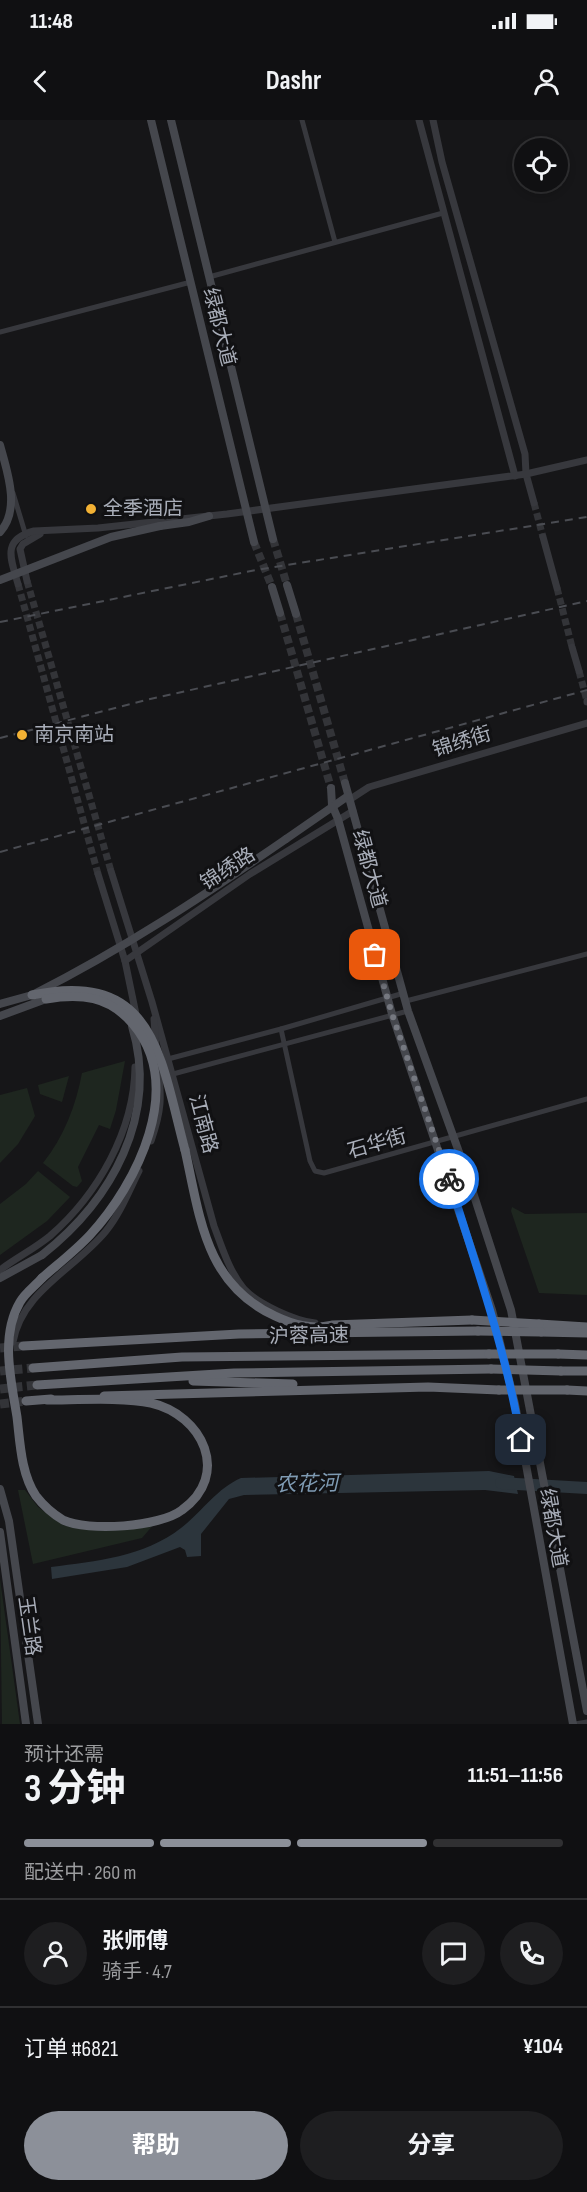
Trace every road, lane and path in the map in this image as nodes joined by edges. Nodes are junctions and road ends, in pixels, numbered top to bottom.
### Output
1 (151, 120) edge
2 (171, 120) edge
3 (302, 120) edge
4 (419, 120) edge
5 (433, 120) edge
6 (442, 213) junction
7 (335, 242) junction
8 (209, 277) junction
9 (191, 282) junction
10 (0, 332) edge
11 (0, 444) edge
12 (587, 460) edge
13 (526, 474) junction
14 (515, 476) junction
15 (534, 503) tunnel mouth
16 (265, 507) junction
17 (247, 512) junction
18 (208, 516) junction
19 (0, 532) edge
20 (26, 537) junction
21 (543, 537) tunnel mouth
22 (273, 539) tunnel mouth
23 (254, 542) tunnel mouth
24 (20, 549) junction
25 (0, 553) edge
26 (9, 553) junction
27 (0, 580) edge
28 (27, 581) tunnel mouth
29 (18, 584) tunnel mouth
30 (287, 585) tunnel mouth
31 (272, 587) tunnel mouth
32 (557, 588) tunnel mouth
33 (279, 612) tunnel mouth
34 (296, 614) tunnel mouth
35 (572, 647) tunnel mouth
36 (579, 671) tunnel mouth
37 (587, 723) edge
38 (345, 783) tunnel mouth
39 (331, 788) tunnel mouth
40 (349, 798) junction
41 (332, 805) junction
42 (352, 811) junction
43 (338, 819) junction
44 (111, 871) tunnel mouth
45 (98, 874) tunnel mouth
46 (135, 952) junction
47 (587, 954) edge
48 (124, 961) junction
49 (65, 990) junction
50 (100, 993) junction
51 (32, 995) junction
52 (405, 997) junction
53 (46, 999) junction
54 (387, 999) junction
55 (152, 1002) junction
56 (0, 1004) edge
57 (408, 1011) junction
58 (392, 1014) junction
59 (0, 1016) edge
60 (126, 1017) junction
61 (281, 1029) junction
62 (285, 1045) junction
63 (168, 1059) junction
64 (173, 1074) junction
65 (587, 1099) edge
66 (453, 1138) junction
67 (437, 1143) junction
68 (0, 1270) edge
69 (0, 1278) edge
70 (332, 1325) junction
71 (587, 1327) edge
72 (540, 1328) junction
73 (587, 1333) edge
74 (23, 1346) tunnel mouth
75 (587, 1355) edge
76 (10, 1363) junction
77 (33, 1368) tunnel mouth
78 (587, 1371) edge
79 (151, 1379) junction
80 (37, 1385) tunnel mouth
81 (428, 1387) junction
82 (587, 1391) edge
83 (46, 1400) junction
84 (26, 1401) tunnel mouth
85 (0, 1489) edge
86 (0, 1532) edge
87 (587, 1712) edge
88 (587, 1722) edge
89 (26, 1724) edge
90 (38, 1724) edge
91 (574, 1724) edge

1 - 9 main road, 绿都大道
2 - 8 main road, 绿都大道
3 - 7 street
4 - 6 street
5 - 13 street
6 - 7 street
6 - 14 street
7 - 8 street
8 - 16 main road, 绿都大道
9 - 10 street
9 - 17 main road, 绿都大道
11 - 19 main road
11 - 20 street
12 - 13 street
13 - 14 street
13 - 15 street
14 - 16 street
16 - 17 street
16 - 22 main road, 绿都大道
17 - 18 street
17 - 23 main road, 绿都大道
18 - 20 street
18 - 27 main road, bridge
20 - 24 street
20 - 26 street
21 - 32 street
24 - 26 street
24 - 28 street
25 - 26 street
26 - 29 street
30 - 34 main road
31 - 33 main road
35 - 36 street
37 - 40 street, 锦绣街
38 - 40 main road, 绿都大道
39 - 41 main road, 绿都大道
40 - 41 main road
40 - 42 main road, 绿都大道
41 - 43 main road, 绿都大道
41 - 51 main road, bridge
42 - 43 street, 锦绣路
42 - 52 main road, 绿都大道
43 - 46 street, 锦绣路
43 - 54 main road, 绿都大道
44 - 46 street, 江南路
45 - 48 street
46 - 48 street, 锦绣路
46 - 55 street, 江南路
47 - 52 street
48 - 68 street
49 - 50 highway, bridge
49 - 51 highway, bridge
49 - 53 highway, bridge
50 - 60 highway, bridge
50 - 70 highway, bridge
51 - 56 main road
52 - 54 street
52 - 57 main road, 绿都大道
53 - 59 main road
53 - 60 highway, bridge
54 - 58 main road, 绿都大道
54 - 61 street
55 - 63 street, 江南路
55 - 76 street
57 - 58 street
57 - 66 main road, 绿都大道
58 - 62 street
58 - 67 main road, 绿都大道
60 - 69 main road, bridge
60 - 76 highway, bridge
61 - 62 street, 石华街
61 - 63 street
62 - 64 street
62 - 67 street, 石华街
63 - 64 street, 江南路
64 - 70 street, 江南路
65 - 66 street, 石华街
66 - 67 street, 石华街
66 - 87 main road, 绿都大道
67 - 91 main road, 绿都大道
70 - 72 highway, bridge
71 - 72 highway
72 - 73 highway
72 - 74 highway, bridge
75 - 77 highway, 沪蓉高速, bridge
76 - 83 highway
78 - 79 highway, 沪蓉高速, bridge
79 - 80 highway, 沪蓉高速
79 - 81 highway
81 - 82 highway, bridge
81 - 83 highway
83 - 84 highway
85 - 90 main road
86 - 89 main road, 玉兰路
88 - 91 street

